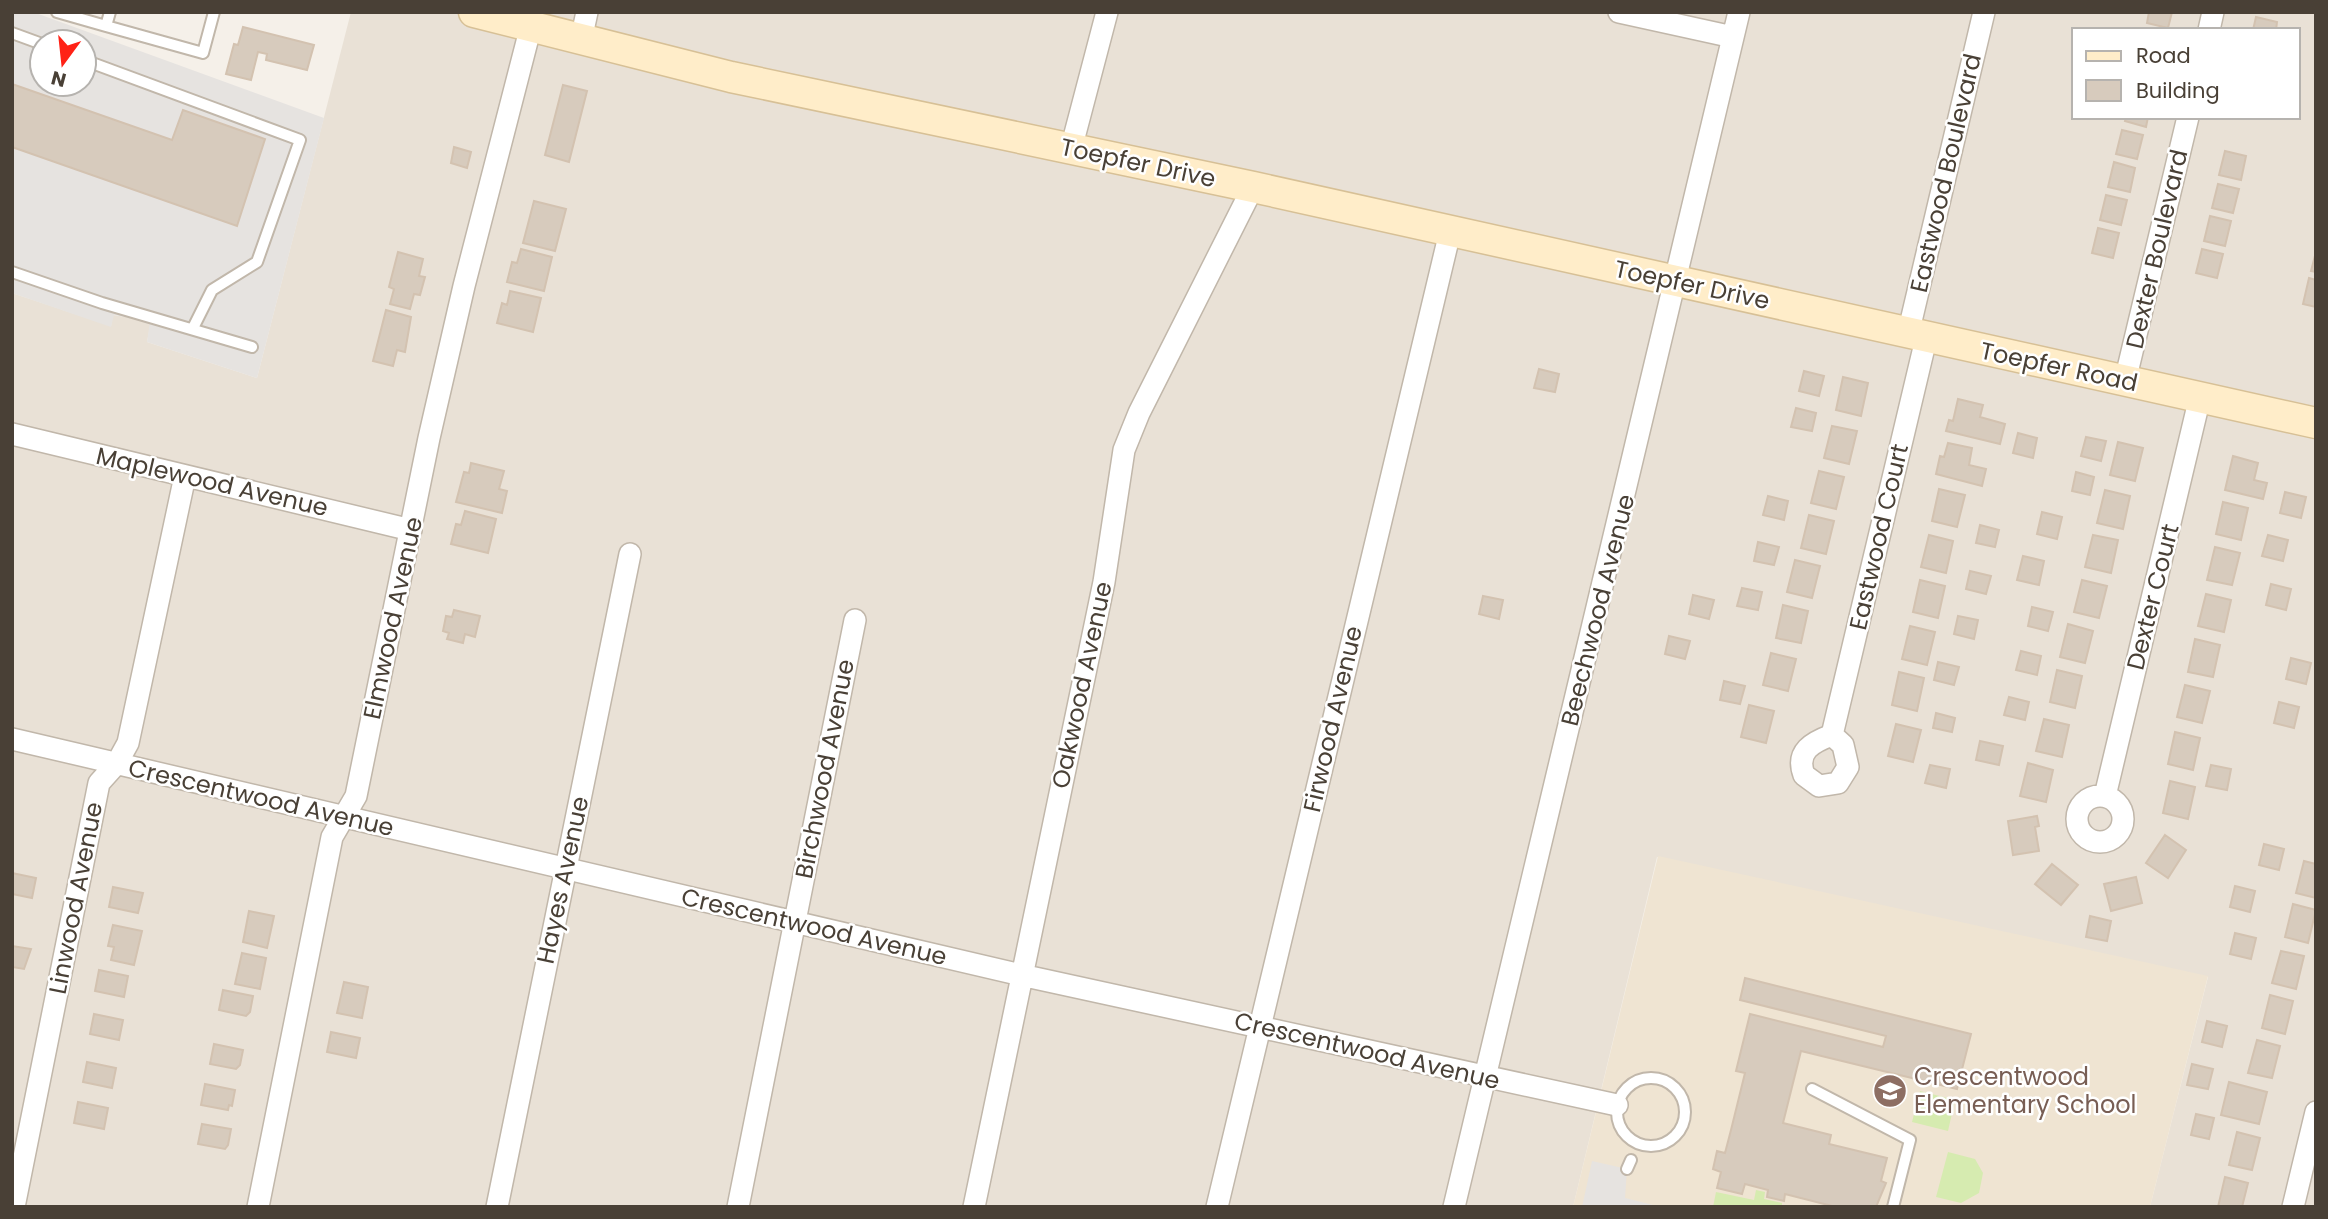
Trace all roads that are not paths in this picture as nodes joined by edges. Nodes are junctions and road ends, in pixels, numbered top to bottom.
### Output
1 (57, 12) edge
2 (110, 12) edge
3 (214, 12) edge
4 (474, 12) edge
5 (1107, 12) edge
6 (1739, 12) edge
7 (1984, 12) edge
8 (1631, 14) edge
9 (106, 26) junction
10 (531, 26) junction
11 (584, 26) edge
12 (1733, 37) junction
13 (98, 65) edge
14 (2188, 119) edge
15 (1071, 149) junction
16 (1253, 187) junction
17 (1450, 232) junction
18 (12, 272) edge
19 (1675, 281) junction
20 (1803, 309) joint
21 (193, 328) junction
22 (1917, 336) junction
23 (252, 347) dead end
24 (2125, 381) junction
25 (2200, 397) junction
26 (2316, 423) edge
27 (12, 434) edge
28 (185, 476) junction
29 (411, 530) junction
30 (630, 554) dead end
31 (855, 620) dead end
32 (1832, 735) dead end
33 (12, 740) edge
34 (117, 764) junction
35 (2105, 796) dead end
36 (345, 818) junction
37 (565, 870) junction
38 (795, 920) junction
39 (1021, 975) junction
40 (1260, 1026) junction
41 (1484, 1077) junction
42 (1812, 1089) dead end
43 (1617, 1105) junction
44 (2316, 1112) edge
45 (14, 1207) edge
46 (258, 1207) edge
47 (497, 1207) edge
48 (738, 1207) edge
49 (974, 1207) edge
50 (1217, 1207) edge
51 (1454, 1207) edge
52 (1893, 1207) edge
53 (2293, 1207) edge

1 - 9 lane
2 - 9 lane
3 - 9 lane
4 - 10 street, Toepfer Drive
5 - 15 street
6 - 12 street, Beechwood Avenue
7 - 22 street, Eastwood Boulevard
8 - 12 street
10 - 11 street, Toepfer Drive
10 - 29 street, Elmwood Avenue
11 - 15 street, Toepfer Drive
12 - 19 street, Beechwood Avenue
13 - 21 lane
14 - 24 street, Dexter Boulevard
15 - 16 street, Toepfer Drive
16 - 17 street, Toepfer Drive
16 - 39 street, Oakwood Avenue
17 - 19 street, Toepfer Drive
17 - 40 street, Firwood Avenue
18 - 21 lane
19 - 20 street, Toepfer Drive
19 - 41 street, Beechwood Avenue
20 - 22 street, Toepfer Road
21 - 23 lane
22 - 24 street, Toepfer Road
22 - 32 street, Eastwood Court
24 - 25 street, Toepfer Road
25 - 26 street, Toepfer Road
25 - 35 street, Dexter Court
27 - 28 street, Maplewood Avenue
28 - 29 street, Maplewood Avenue
28 - 34 street, Linwood Avenue
29 - 36 street, Elmwood Avenue
30 - 37 street, Hayes Avenue
31 - 38 street, Birchwood Avenue
33 - 34 street, Crescentwood Avenue
34 - 36 street, Crescentwood Avenue
34 - 45 street, Linwood Avenue
36 - 37 street, Crescentwood Avenue
36 - 46 street, Elmwood Avenue
37 - 38 street, Crescentwood Avenue
37 - 47 street, Hayes Avenue
38 - 39 street, Crescentwood Avenue
38 - 48 street, Birchwood Avenue
39 - 40 street, Crescentwood Avenue
39 - 49 street, Oakwood Avenue
40 - 41 street, Crescentwood Avenue
40 - 50 street, Firwood Avenue
41 - 43 street, Crescentwood Avenue
41 - 51 street, Beechwood Avenue
42 - 52 lane
43 - 43 lane
44 - 53 street

